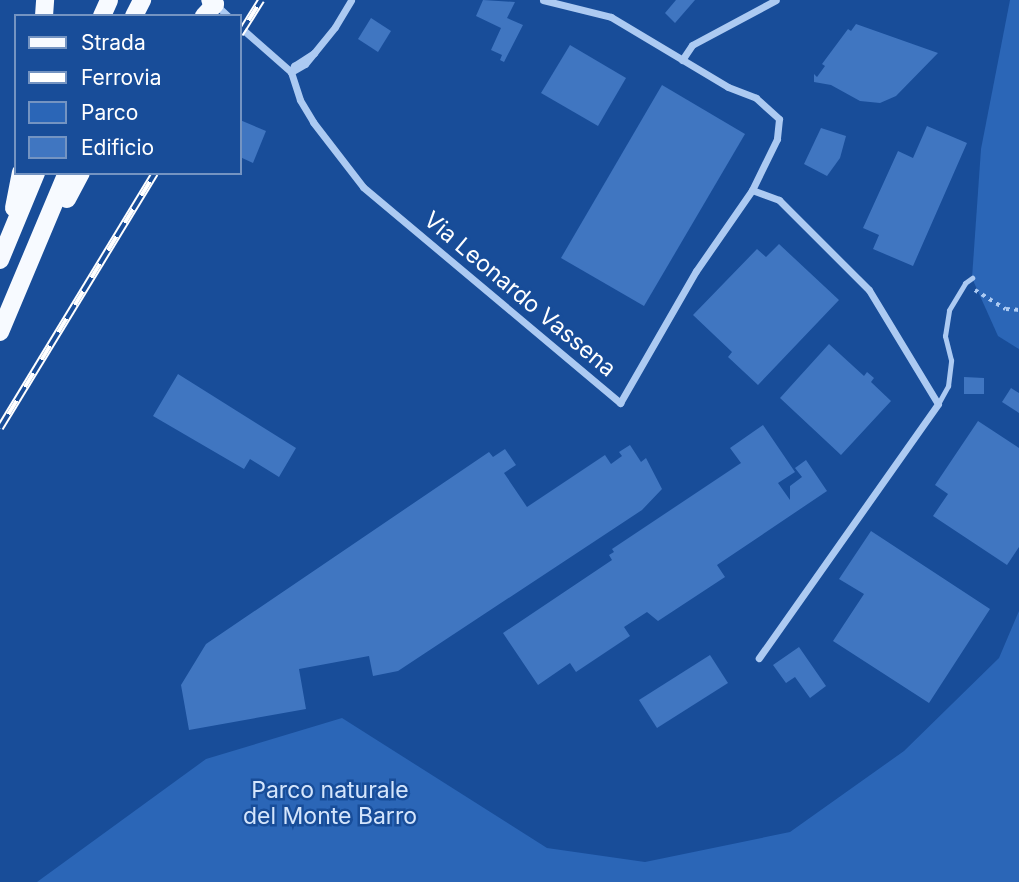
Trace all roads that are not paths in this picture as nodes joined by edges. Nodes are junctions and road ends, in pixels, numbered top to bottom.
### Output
1 (351, 0) edge
2 (543, 0) edge
3 (776, 0) edge
4 (242, 29) edge
5 (682, 60) junction
6 (291, 72) junction
7 (20, 175) edge
8 (35, 175) edge
9 (66, 175) edge
10 (80, 175) edge
11 (752, 190) junction
12 (8, 241) junction
13 (34, 256) junction
14 (0, 260) edge
15 (972, 278) dead end
16 (0, 332) edge
17 (938, 404) junction
18 (759, 658) dead end

1 - 6 street
2 - 5 street
3 - 5 street
4 - 6 street
5 - 11 street
6 - 11 street, Via Leonardo Vassena
7 - 12 main road
8 - 12 main road
9 - 13 main road
10 - 13 main road
11 - 17 street
12 - 14 main road
13 - 16 main road
15 - 17 lane
17 - 18 street

